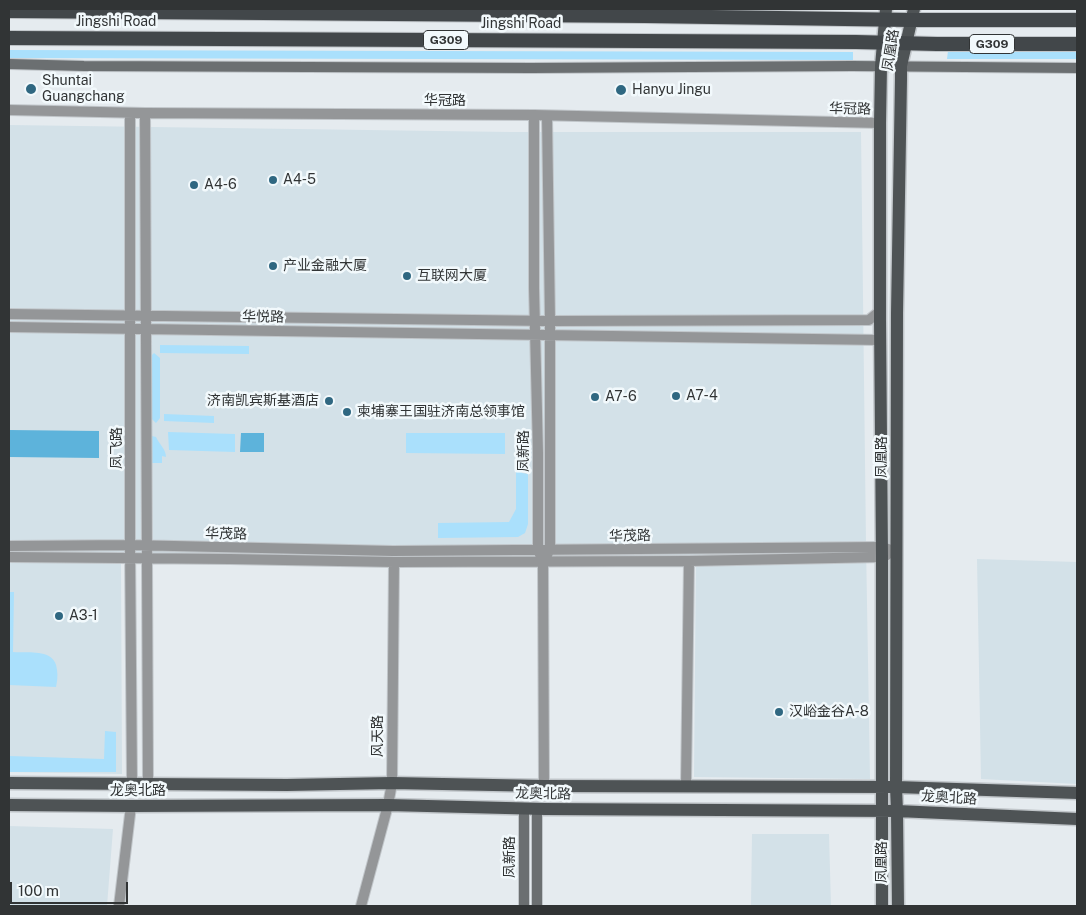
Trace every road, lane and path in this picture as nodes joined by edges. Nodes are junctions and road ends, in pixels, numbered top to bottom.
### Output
1 (9, 11) edge
2 (885, 14) edge
3 (912, 14) edge
4 (1077, 20) edge
5 (9, 38) edge
6 (883, 43) junction
7 (906, 43) junction
8 (1077, 44) edge
9 (9, 64) edge
10 (881, 66) junction
11 (901, 66) junction
12 (1077, 68) edge
13 (9, 110) edge
14 (130, 113) junction
15 (145, 113) junction
16 (534, 115) junction
17 (547, 116) junction
18 (880, 123) junction
19 (880, 311) junction
20 (9, 314) edge
21 (130, 316) junction
22 (145, 316) junction
23 (535, 320) junction
24 (550, 321) junction
25 (9, 327) edge
26 (131, 329) junction
27 (145, 329) junction
28 (536, 335) junction
29 (550, 336) junction
30 (880, 340) junction
31 (130, 545) junction
32 (9, 546) edge
33 (146, 546) junction
34 (538, 550) junction
35 (550, 550) junction
36 (882, 552) junction
37 (897, 552) junction
38 (9, 557) edge
39 (131, 559) junction
40 (147, 559) junction
41 (543, 561) junction
42 (689, 561) junction
43 (394, 562) junction
44 (9, 783) edge
45 (132, 783) junction
46 (148, 783) junction
47 (392, 783) junction
48 (544, 786) junction
49 (686, 786) junction
50 (882, 787) junction
51 (896, 787) junction
52 (1077, 793) edge
53 (388, 804) junction
54 (9, 806) edge
55 (131, 806) junction
56 (524, 808) junction
57 (537, 809) junction
58 (882, 811) junction
59 (897, 811) junction
60 (1077, 820) edge
61 (119, 906) edge
62 (362, 906) edge
63 (524, 906) edge
64 (537, 906) edge
65 (882, 906) edge
66 (898, 906) edge

1 - 2 highway, Jingshi Road / G309
2 - 3 highway, Jingshi Road / G309
2 - 6 main road, 凤凰路
3 - 4 highway, Jingshi Road / G309
3 - 7 main road, 凤凰路
5 - 6 highway, Jingshi Road / G309
6 - 7 highway, G309
6 - 10 main road, 凤凰路
7 - 8 highway, G309
7 - 11 main road, 凤凰路
9 - 10 main road
10 - 11 main road
10 - 18 main road, 凤凰路
11 - 12 main road
11 - 37 main road, 凤凰路
13 - 14 street, 华冠路
14 - 15 street, 华冠路
14 - 21 street, 凤飞路
15 - 16 street, 华冠路
15 - 22 street
16 - 17 street, 华冠路
16 - 23 street, 凤新路
17 - 18 street, 华冠路
17 - 24 street
18 - 19 main road, 凤凰路
19 - 24 street
19 - 30 main road, 凤凰路
20 - 21 street
21 - 22 street
21 - 26 street, 凤飞路
22 - 23 street
22 - 27 street
23 - 24 street
23 - 28 street, 凤新路
24 - 29 street
25 - 26 street, 华悦路
26 - 27 street, 华悦路
26 - 31 street, 凤飞路
27 - 28 street, 华悦路
27 - 33 street
28 - 29 street, 华悦路
28 - 34 street, 凤新路
29 - 30 street, 华悦路
29 - 35 street
30 - 36 main road, 凤凰路
31 - 32 street, 华茂路
31 - 33 street, 华茂路
31 - 39 street, 凤飞路
33 - 34 street, 华茂路
33 - 40 street
34 - 35 street, 华茂路
34 - 41 street, 凤新路
35 - 36 street, 华茂路
35 - 41 street
36 - 37 street, 华茂路
36 - 42 street, 华茂路
36 - 50 main road, 凤凰路
37 - 51 main road, 凤凰路
38 - 39 street, 华茂路
39 - 40 street, 华茂路
39 - 45 street, 凤飞路
40 - 43 street, 华茂路
40 - 46 street
41 - 42 street, 华茂路
41 - 43 street, 华茂路
41 - 48 street, 凤新路
42 - 49 street
43 - 47 street, 风天路
44 - 45 main road, 龙奥北路
45 - 46 main road, 龙奥北路
46 - 47 main road, 龙奥北路
47 - 48 main road, 龙奥北路
47 - 53 street, 风天路
48 - 49 main road, 龙奥北路
49 - 50 main road, 龙奥北路
50 - 51 main road, 龙奥北路
50 - 58 main road, 凤凰路
51 - 52 main road, 龙奥北路
51 - 59 main road, 凤凰路
53 - 55 main road, 龙奥北路
53 - 56 main road, 龙奥北路
53 - 62 street, 风天路
54 - 55 main road, 龙奥北路
55 - 61 street
56 - 57 main road, 龙奥北路
56 - 63 main road, 凤新路
57 - 58 main road, 龙奥北路
57 - 64 main road
58 - 59 main road, 龙奥北路
58 - 65 main road, 凤凰路
59 - 60 main road, 龙奥北路
59 - 66 main road, 凤凰路

